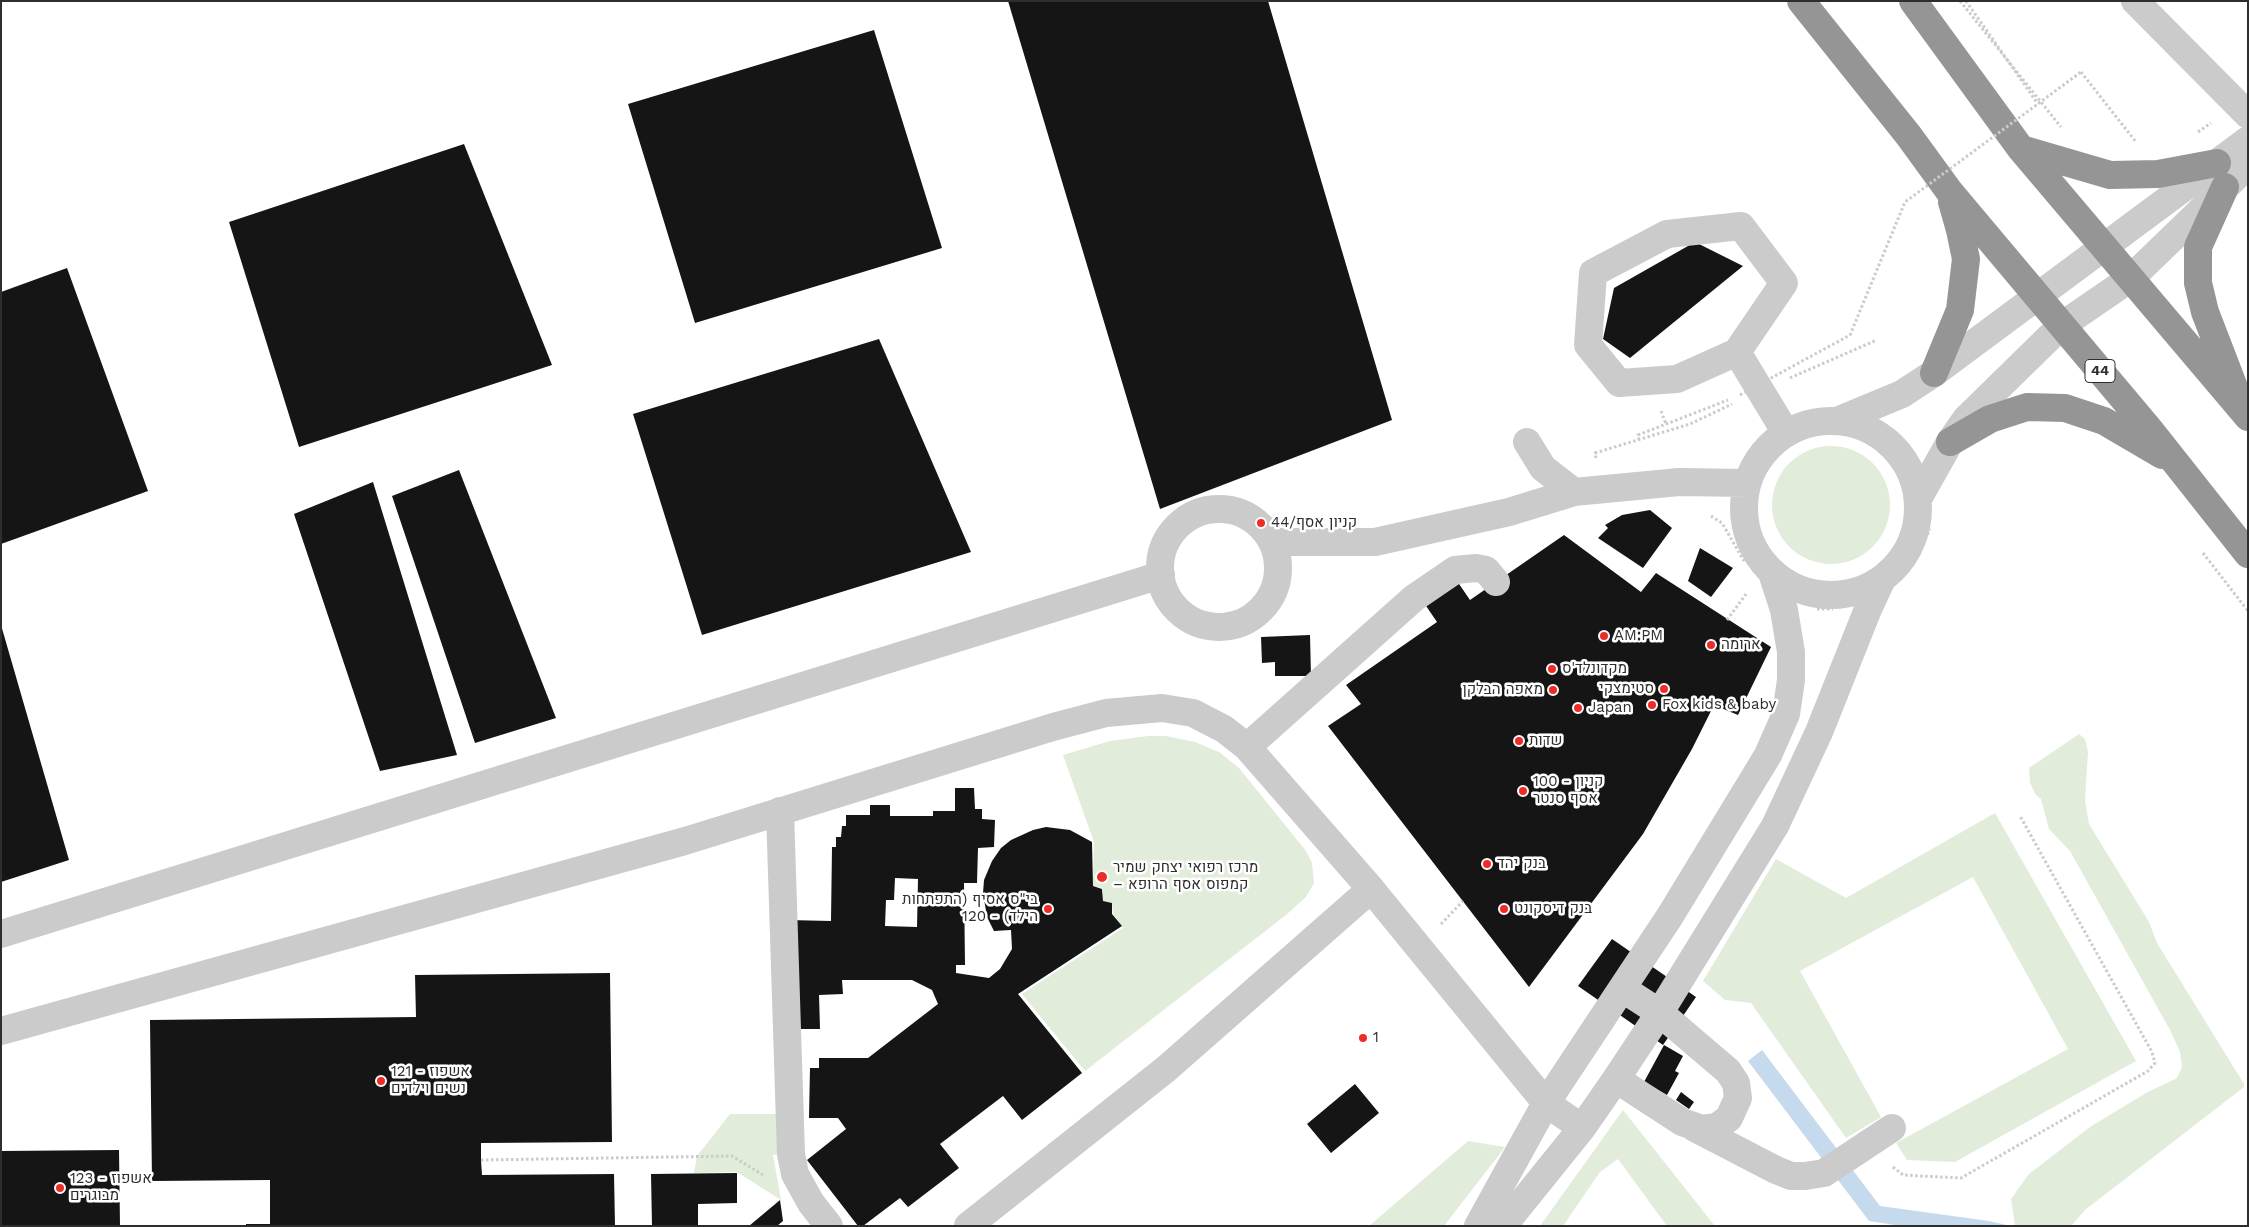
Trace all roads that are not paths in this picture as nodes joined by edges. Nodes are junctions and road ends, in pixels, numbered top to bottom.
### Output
1 (1801, 1) edge
2 (1913, 1) edge
3 (2135, 1) edge
4 (2242, 109) edge
5 (2248, 140) edge
6 (2021, 149) junction
7 (2248, 165) edge
8 (2221, 175) junction
9 (1948, 191) junction
10 (2104, 247) junction
11 (2131, 278) junction
12 (2038, 296) junction
13 (2061, 326) junction
14 (1737, 352) junction
15 (1934, 373) junction
16 (2245, 413) edge
17 (1837, 421) junction
18 (1786, 433) junction
19 (1527, 442) dead end
20 (1950, 442) junction
21 (2178, 465) junction
22 (1747, 483) junction
23 (1574, 492) junction
24 (1918, 499) junction
25 (1272, 542) junction
26 (2248, 554) edge
27 (1772, 573) junction
28 (1161, 575) junction
29 (1882, 579) junction
30 (1496, 582) dead end
31 (1246, 746) junction
32 (780, 811) junction
33 (1371, 888) junction
34 (1, 934) edge
35 (1623, 989) junction
36 (1660, 1013) junction
37 (1, 1032) edge
38 (1616, 1079) junction
39 (1546, 1103) junction
40 (1582, 1128) junction
41 (1695, 1128) junction
42 (1892, 1128) dead end
43 (829, 1226) edge
44 (968, 1226) edge
45 (1478, 1226) edge
46 (1503, 1226) edge

1 - 9 highway, 44
2 - 6 highway
3 - 4 street
5 - 8 street
6 - 8 highway
6 - 10 highway
7 - 8 street
8 - 10 street
8 - 11 street
8 - 16 highway
9 - 12 highway, 44
9 - 15 highway
10 - 11 highway
10 - 12 street
11 - 13 street
11 - 16 highway
12 - 13 highway, 44
12 - 15 street
13 - 20 street
13 - 21 highway, 44
14 - 14 street
14 - 18 street
15 - 17 street
17 - 18 street
17 - 24 street
18 - 22 street
19 - 23 street
20 - 21 highway
20 - 24 street
21 - 26 highway, 44
22 - 23 street
22 - 27 street
23 - 25 street
24 - 29 street
25 - 28 street
25 - 28 street
27 - 29 street
27 - 35 street
28 - 34 street
29 - 36 street
30 - 31 street
31 - 32 street
31 - 33 street
32 - 37 street
32 - 43 street
33 - 39 street
33 - 44 street
35 - 36 street
35 - 39 street
36 - 38 street
36 - 41 street
38 - 40 street
38 - 41 street
39 - 40 street
39 - 45 street
40 - 46 street
41 - 42 street

